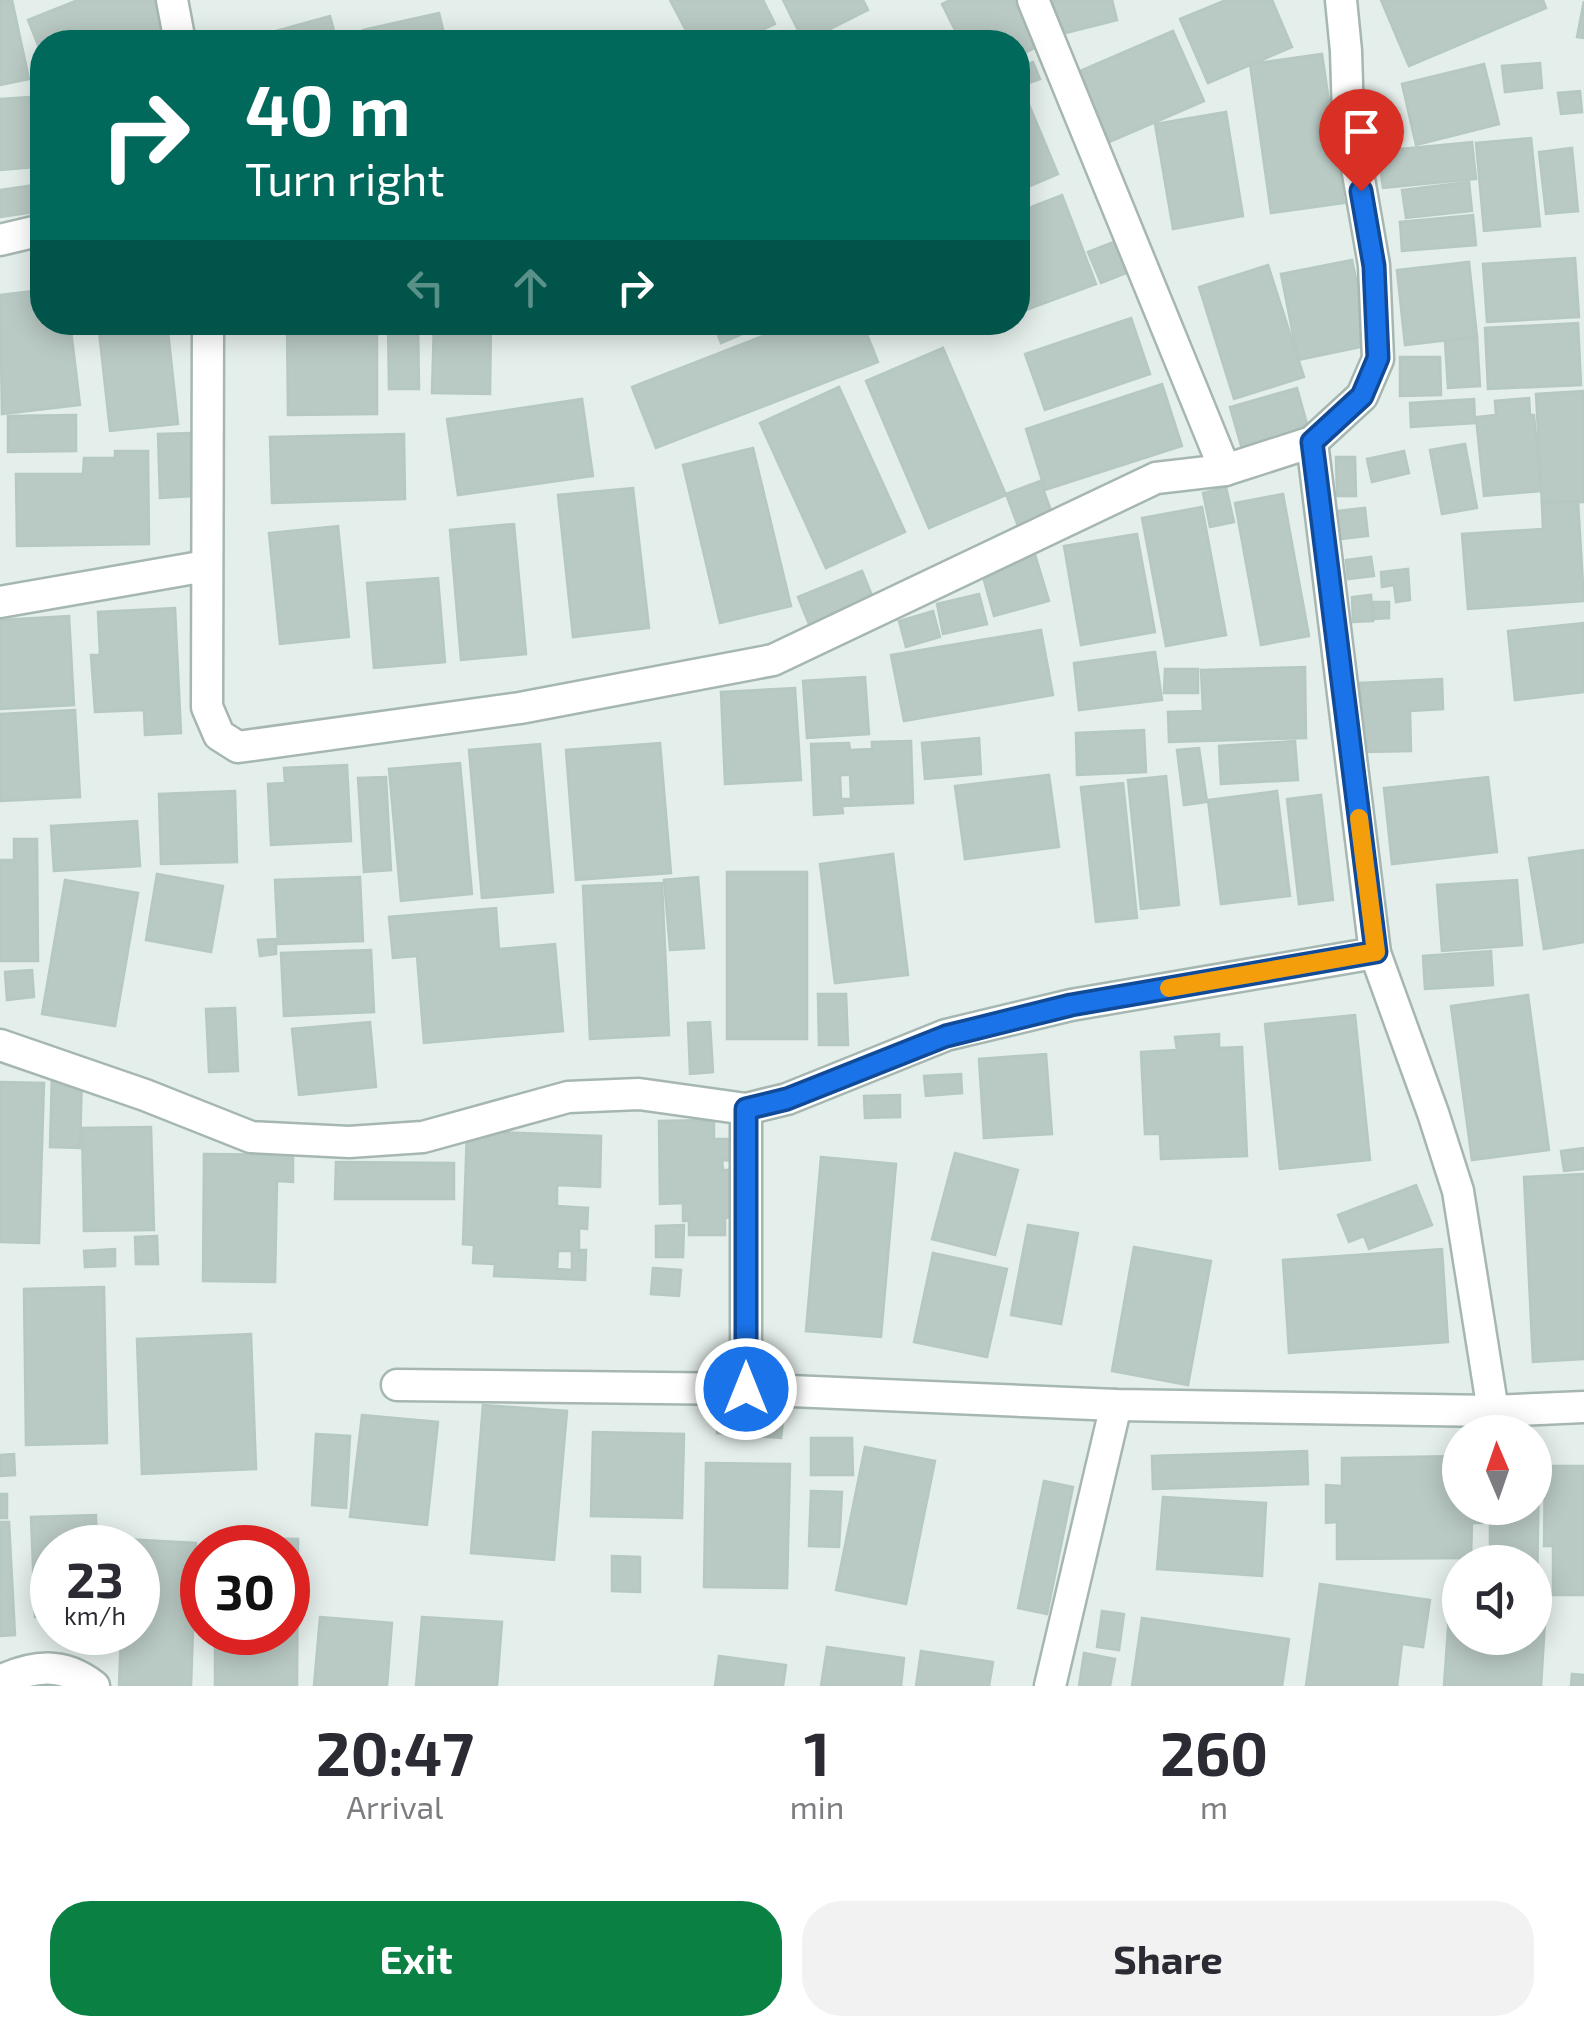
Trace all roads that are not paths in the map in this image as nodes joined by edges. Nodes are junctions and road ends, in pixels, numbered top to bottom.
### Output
1 (172, 0) edge
2 (1034, 0) edge
3 (1341, 0) edge
4 (178, 30) edge
5 (30, 233) edge
6 (0, 240) edge
7 (208, 335) edge
8 (1312, 442) junction
9 (1225, 470) junction
10 (206, 566) junction
11 (0, 602) edge
12 (1376, 952) junction
13 (0, 1046) edge
14 (746, 1109) junction
15 (397, 1385) dead end
16 (746, 1389) junction
17 (1116, 1405) junction
18 (1584, 1406) edge
19 (1493, 1411) junction
20 (0, 1681) edge
21 (94, 1686) edge
22 (1050, 1686) edge

1 - 4 street
2 - 9 street
3 - 8 street
5 - 6 street
7 - 10 street
8 - 9 street
8 - 12 street
9 - 10 street
10 - 11 street
12 - 14 street
12 - 19 street
13 - 14 street
14 - 16 street
15 - 16 street
16 - 17 street
17 - 19 street
17 - 22 street
18 - 19 street
20 - 21 street

